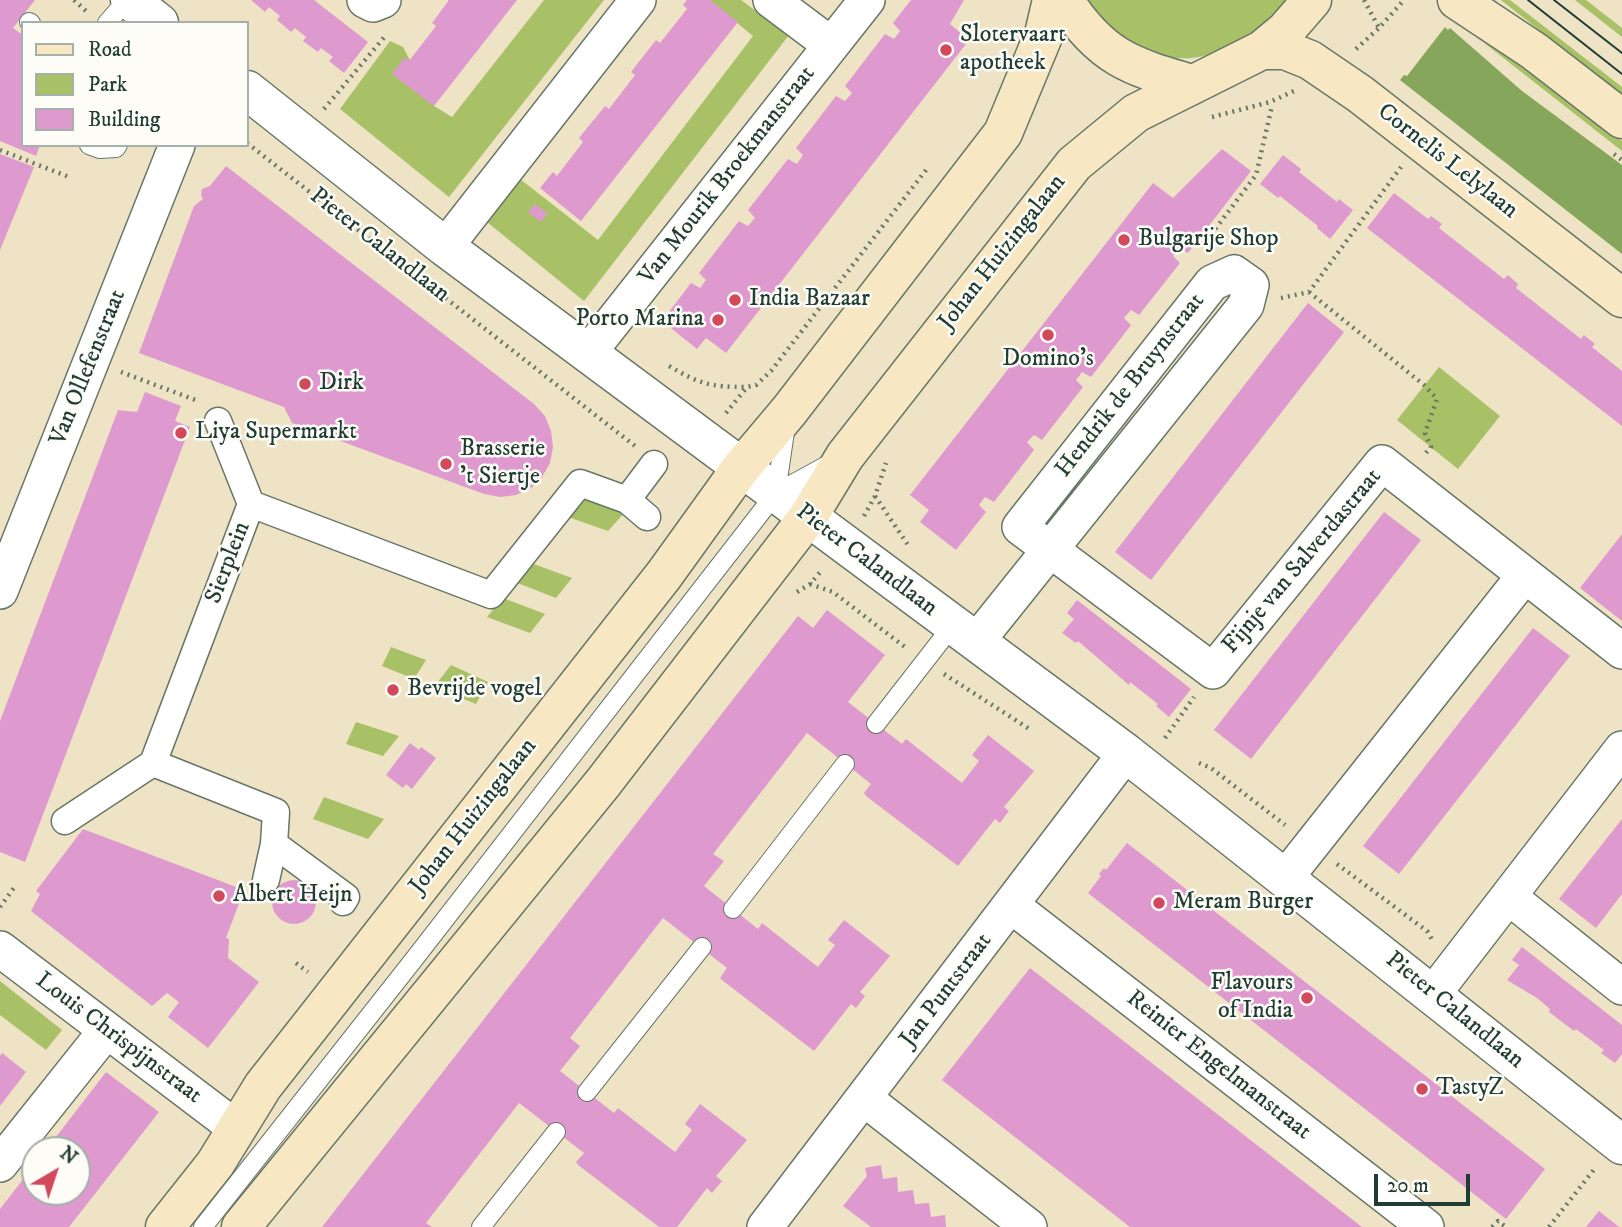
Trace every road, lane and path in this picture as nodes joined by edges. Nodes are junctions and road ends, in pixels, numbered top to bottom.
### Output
1 (128, 0) edge
2 (365, 0) edge
3 (383, 0) edge
4 (638, 0) edge
5 (771, 0) edge
6 (867, 0) edge
7 (1052, 0) edge
8 (1063, 0) edge
9 (1312, 0) edge
10 (1364, 0) edge
11 (1459, 1) edge
12 (109, 21) edge
13 (156, 21) edge
14 (1380, 28) dead end
15 (831, 45) junction
16 (1262, 50) junction
17 (1192, 84) junction
18 (248, 91) edge
19 (1272, 106) dead end
20 (1622, 120) edge
21 (305, 135) junction
22 (1420, 141) junction
23 (248, 144) edge
24 (94, 147) edge
25 (117, 147) edge
26 (176, 147) edge
27 (0, 150) edge
28 (69, 177) dead end
29 (445, 247) junction
30 (1218, 280) junction
31 (1309, 292) junction
32 (1622, 298) edge
33 (1246, 305) junction
34 (589, 352) junction
35 (92, 361) junction
36 (789, 411) junction
37 (218, 421) joint
38 (845, 456) junction
39 (654, 464) joint
40 (741, 468) junction
41 (1403, 480) junction
42 (776, 493) junction
43 (251, 504) junction
44 (808, 517) junction
45 (1049, 549) junction
46 (1525, 575) junction
47 (0, 591) edge
48 (965, 634) junction
49 (1622, 651) edge
50 (1213, 671) junction
51 (876, 724) dead end
52 (1622, 749) edge
53 (1142, 750) junction
54 (153, 763) junction
55 (845, 764) dead end
56 (65, 821) dead end
57 (274, 844) junction
58 (1286, 877) junction
59 (266, 880) dead end
60 (16, 885) dead end
61 (1509, 897) junction
62 (343, 902) dead end
63 (1012, 905) junction
64 (0, 906) edge
65 (733, 909) dead end
66 (702, 947) dead end
67 (0, 949) edge
68 (1622, 987) edge
69 (1433, 993) junction
70 (106, 1031) junction
71 (587, 1092) dead end
72 (865, 1099) junction
73 (236, 1128) junction
74 (556, 1132) dead end
75 (1611, 1154) edge
76 (0, 1164) edge
77 (165, 1227) edge
78 (203, 1227) edge
79 (240, 1227) edge
80 (481, 1227) edge
81 (765, 1227) edge
82 (1030, 1227) edge
83 (1425, 1227) edge
84 (1492, 1227) edge
85 (1506, 1227) edge
86 (1549, 1227) edge

1 - 12 lane
1 - 13 street
2 - 3 street
3 - 21 path
4 - 29 street, Pieter Calandlaan
5 - 15 street
6 - 15 street, Van Mourik Broekmanstraat
7 - 36 main road, Johan Huizingalaan
8 - 17 main road
9 - 16 main road, Johan Huizingalaan
10 - 14 path
11 - 20 main road
15 - 34 street, Van Mourik Broekmanstraat
16 - 17 main road, Johan Huizingalaan
16 - 22 main road, Cornelis Lelylaan
17 - 38 main road, Johan Huizingalaan
18 - 21 street, Pieter Calandlaan
19 - 30 path
21 - 29 street, Pieter Calandlaan
22 - 31 path
22 - 32 main road, Cornelis Lelylaan
23 - 39 path, Pieter Calandlaan
24 - 25 lane
26 - 35 street, Van Ollefenstraat
27 - 28 path
29 - 34 street, Pieter Calandlaan
30 - 33 street, Hendrik de Bruynstraat
30 - 45 street, Hendrik de Bruynstraat
31 - 33 path
31 - 41 path
33 - 45 street, Hendrik de Bruynstraat
34 - 40 street, Pieter Calandlaan
35 - 37 path
35 - 47 street, Van Ollefenstraat
36 - 40 main road, Johan Huizingalaan
36 - 42 lane, Johan Huizingalaan
37 - 43 street
38 - 42 lane, Johan Huizingalaan
38 - 44 main road, Johan Huizingalaan
39 - 43 street, Sierplein
40 - 42 street, Pieter Calandlaan
40 - 73 main road, Johan Huizingalaan
41 - 46 street, Fijnje van Salverdastraat
41 - 50 street, Fijnje van Salverdastraat
42 - 44 street, Pieter Calandlaan
42 - 78 lane, Johan Huizingalaan
43 - 54 street, Sierplein
44 - 48 street, Pieter Calandlaan
44 - 79 main road, Johan Huizingalaan
45 - 48 street, Hendrik de Bruynstraat
45 - 50 street, Fijnje van Salverdastraat
46 - 49 street, Fijnje van Salverdastraat
46 - 58 street
48 - 51 lane
48 - 53 street, Pieter Calandlaan
50 - 53 path
52 - 61 street
53 - 58 street, Pieter Calandlaan
53 - 63 street, Jan Puntstraat
54 - 56 street
54 - 57 street
55 - 65 lane
57 - 59 street
57 - 62 street
58 - 69 street, Pieter Calandlaan
60 - 64 path
61 - 68 street
61 - 69 street
63 - 72 street, Jan Puntstraat
63 - 83 street, Reinier Engelmanstraat
66 - 71 lane
67 - 70 street, Louis Chrispijnstraat
69 - 75 street, Pieter Calandlaan
70 - 73 street, Louis Chrispijnstraat
70 - 76 street
72 - 81 street, Jan Puntstraat
72 - 82 street
73 - 77 main road, Johan Huizingalaan
74 - 80 lane
75 - 86 path
84 - 85 path

